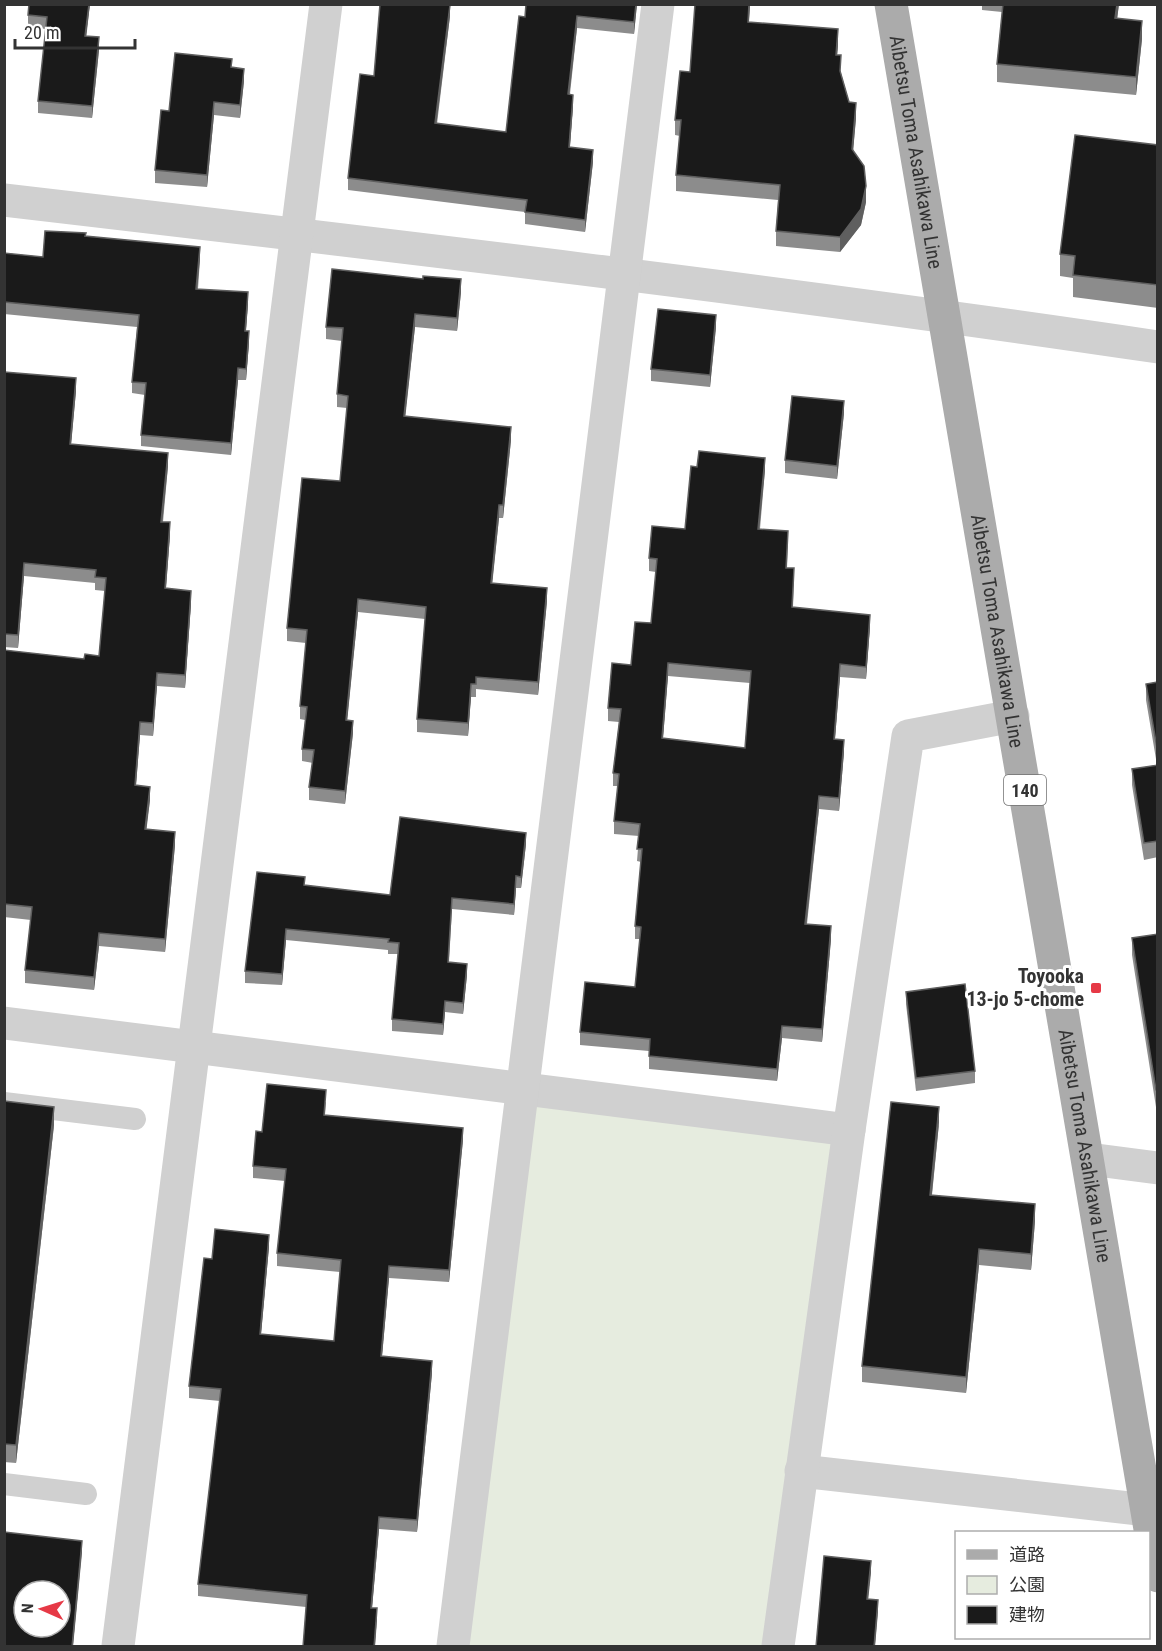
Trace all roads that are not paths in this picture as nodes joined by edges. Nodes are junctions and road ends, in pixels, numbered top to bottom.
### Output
1 (326, 4) edge
2 (658, 4) edge
3 (891, 4) edge
4 (4, 200) edge
5 (298, 234) junction
6 (624, 275) junction
7 (942, 315) junction
8 (1158, 347) edge
9 (1012, 716) junction
10 (4, 1023) edge
11 (193, 1048) junction
12 (521, 1088) junction
13 (4, 1103) edge
14 (135, 1119) dead end
15 (849, 1130) junction
16 (1089, 1159) junction
17 (1158, 1168) edge
18 (801, 1471) junction
19 (4, 1484) edge
20 (86, 1494) dead end
21 (1147, 1510) junction
22 (1158, 1576) edge
23 (118, 1647) edge
24 (453, 1647) edge
25 (778, 1647) edge

1 - 5 street
2 - 6 street
3 - 7 main road, Aibetsu Toma Asahikawa Line / 140
4 - 5 street
5 - 6 street
5 - 11 street
6 - 7 street
6 - 12 street
7 - 8 street
7 - 9 main road, Aibetsu Toma Asahikawa Line / 140
9 - 15 street
9 - 16 main road, Aibetsu Toma Asahikawa Line / 140
10 - 11 street
11 - 12 street
11 - 23 street
12 - 15 street
12 - 24 street
13 - 14 lane
15 - 18 street
16 - 17 street
16 - 21 main road, Aibetsu Toma Asahikawa Line / 140
18 - 21 street
18 - 25 street
19 - 20 lane
21 - 22 main road, Aibetsu Toma Asahikawa Line / 140

